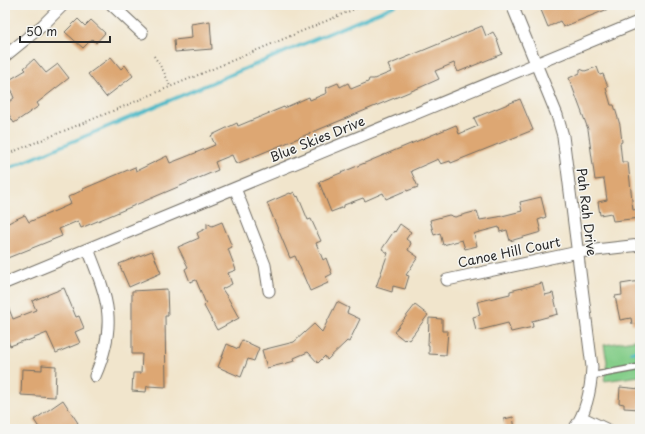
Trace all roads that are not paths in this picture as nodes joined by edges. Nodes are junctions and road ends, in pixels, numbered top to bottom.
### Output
1 (63, 5) edge
2 (112, 5) edge
3 (512, 5) edge
4 (640, 21) edge
5 (142, 33) dead end
6 (5, 56) edge
7 (536, 64) junction
8 (235, 188) junction
9 (640, 245) edge
10 (88, 249) junction
11 (578, 252) junction
12 (447, 280) dead end
13 (5, 283) edge
14 (269, 291) dead end
15 (640, 367) edge
16 (95, 376) dead end
17 (591, 376) junction
18 (581, 417) junction
19 (574, 429) edge
20 (606, 429) edge

1 - 6 street
2 - 5 street
3 - 7 street, Pah Rah Drive
4 - 7 street, Blue Skies Drive
7 - 8 street, Blue Skies Drive
7 - 11 street, Pah Rah Drive
8 - 10 street, Blue Skies Drive
8 - 14 street
9 - 11 street, Canoe Hill Court
10 - 13 street, Blue Skies Drive
10 - 16 street
11 - 12 street, Canoe Hill Court
11 - 17 street, Pah Rah Drive
15 - 17 lane
17 - 18 street, Pah Rah Drive
18 - 19 street, Pah Rah Drive
18 - 20 street

